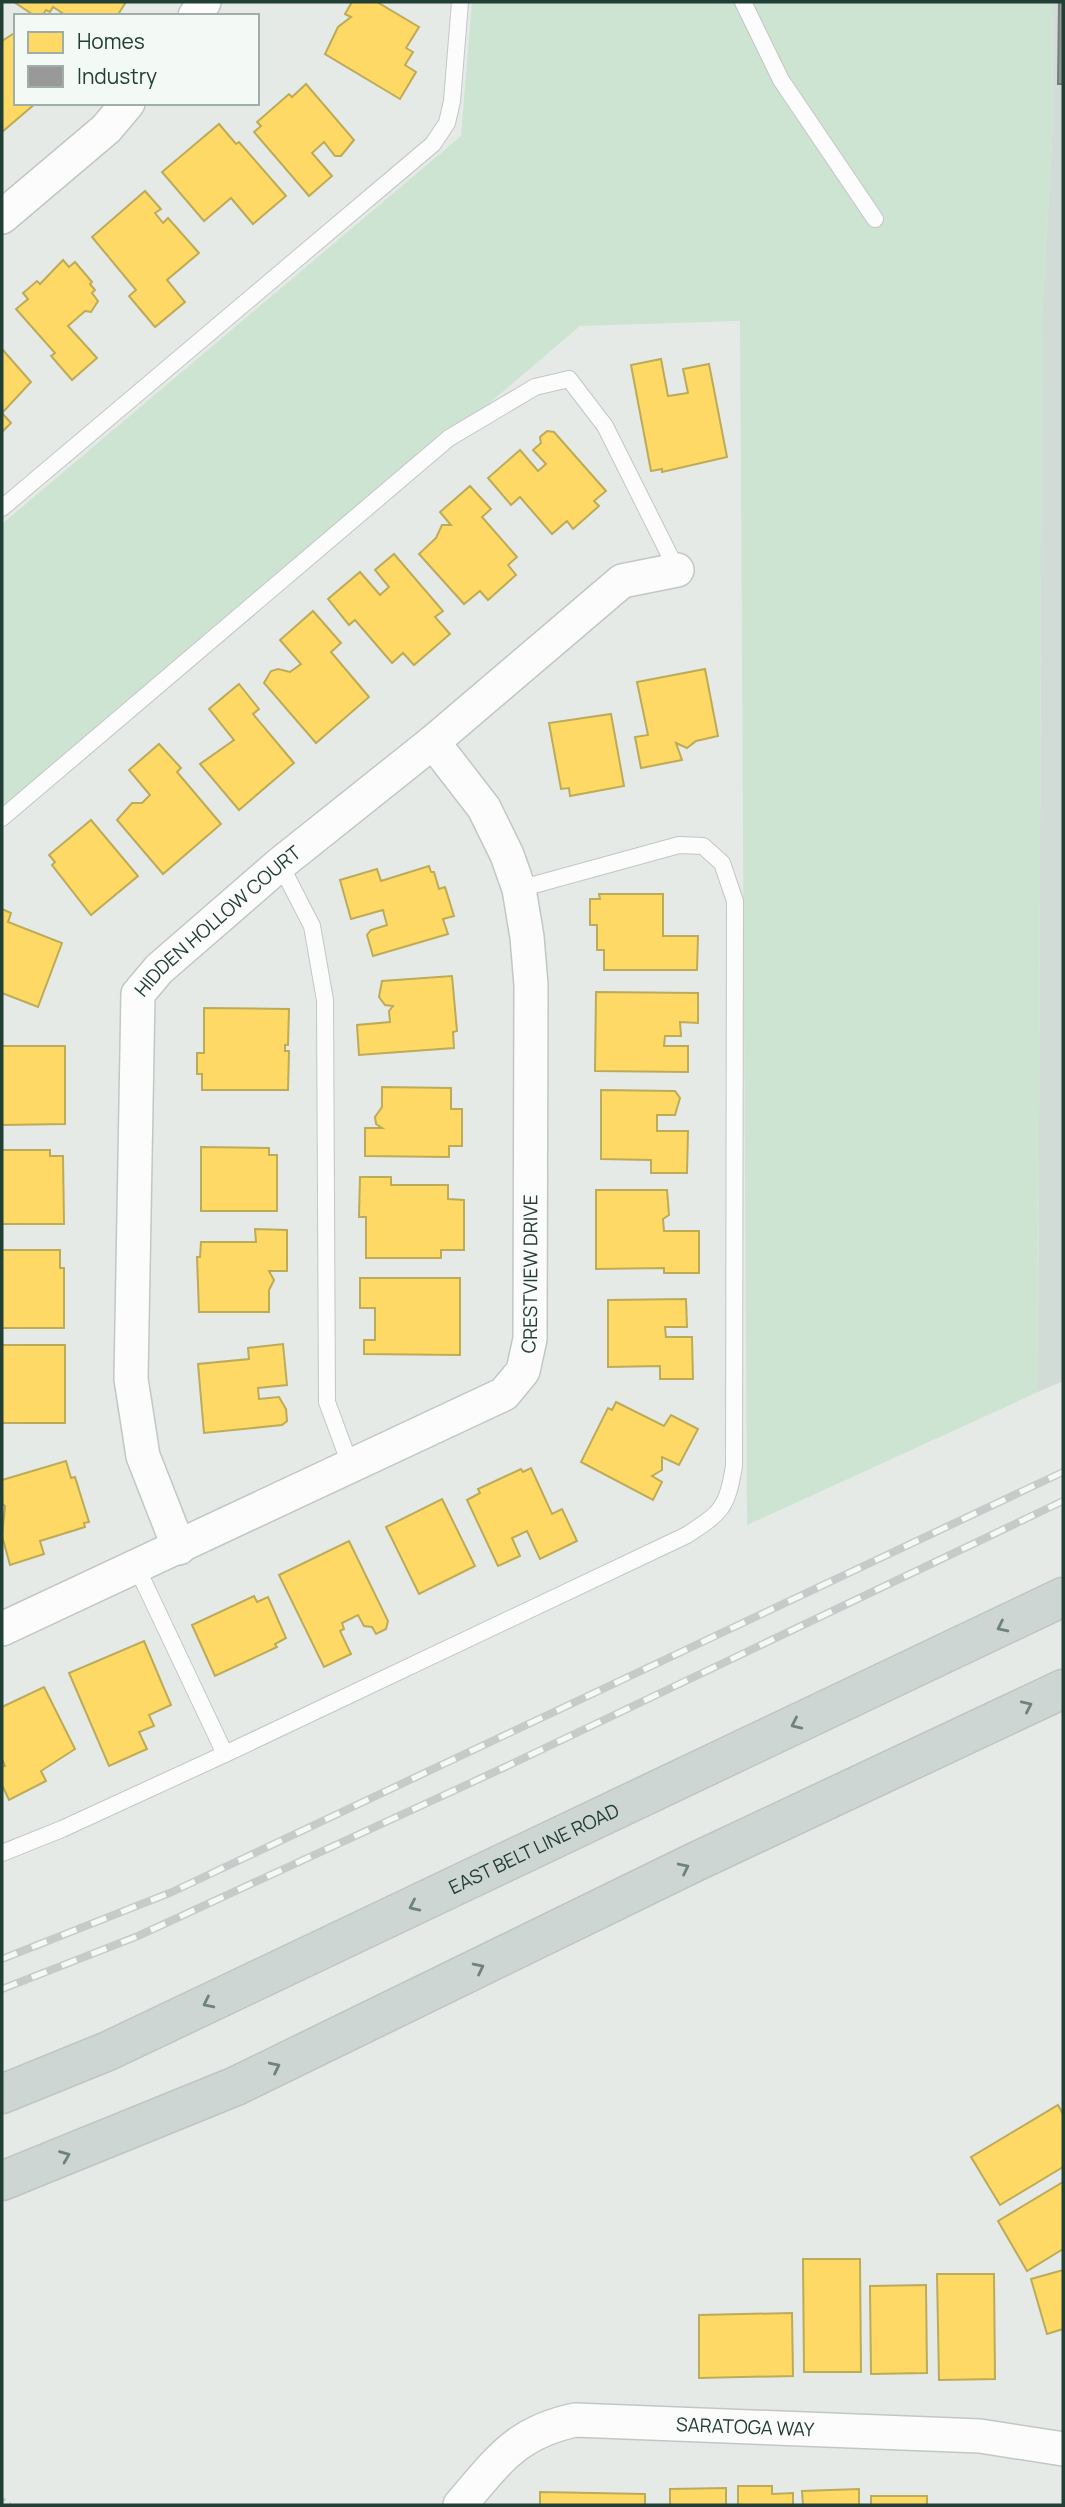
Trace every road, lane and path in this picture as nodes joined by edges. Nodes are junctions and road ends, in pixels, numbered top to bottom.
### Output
1 (460, 2) edge
2 (743, 2) edge
3 (126, 105) edge
4 (2, 217) edge
5 (875, 219) dead end
6 (2, 508) edge
7 (677, 570) joint
8 (433, 742) junction
9 (2, 818) edge
10 (280, 864) junction
11 (519, 889) junction
12 (351, 1467) junction
13 (179, 1548) junction
14 (137, 1568) junction
15 (1063, 1597) edge
16 (2, 1629) edge
17 (1063, 1689) edge
18 (225, 1754) junction
19 (2, 1853) edge
20 (2, 2094) edge
21 (2, 2181) edge
22 (1063, 2449) edge
23 (2, 2499) edge
24 (10, 2505) edge
25 (460, 2505) edge

1 - 6 lane
2 - 5 lane
3 - 4 street
7 - 8 street, HIDDEN HOLLOW COURT
7 - 9 lane
8 - 10 street, HIDDEN HOLLOW COURT
8 - 11 street, CRESTVIEW DRIVE
10 - 12 lane
10 - 13 street, HIDDEN HOLLOW COURT
11 - 12 street, CRESTVIEW DRIVE
11 - 18 lane
12 - 13 street, CRESTVIEW DRIVE
13 - 14 street, CRESTVIEW DRIVE
14 - 16 street, CRESTVIEW DRIVE
14 - 18 lane
15 -> 20 main road, EAST BELT LINE ROAD
21 -> 17 main road
18 - 19 lane
22 - 25 street, SARATOGA WAY
23 - 24 path

